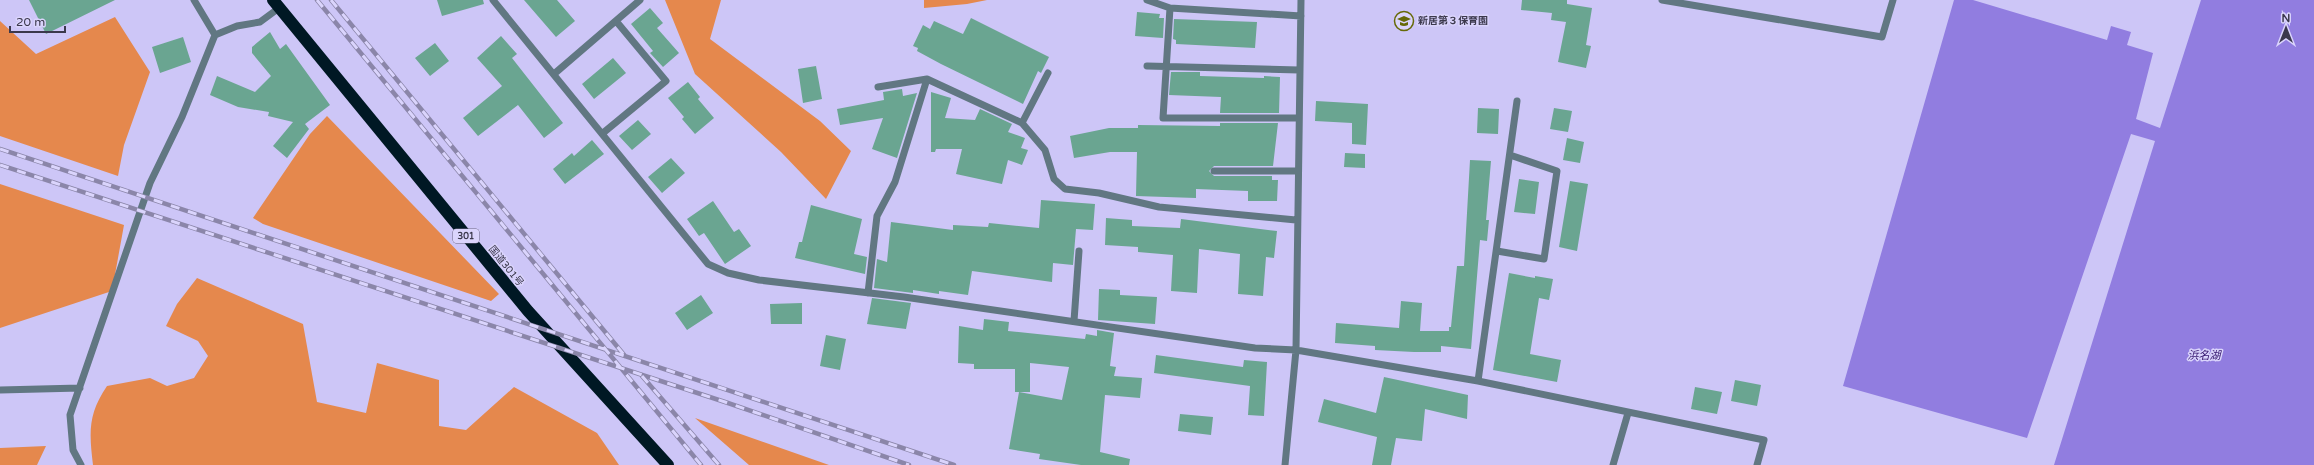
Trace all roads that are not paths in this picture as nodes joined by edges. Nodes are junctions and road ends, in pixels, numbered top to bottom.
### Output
1 (194, 0) edge
2 (493, 0) edge
3 (640, 0) edge
4 (1148, 0) edge
5 (1301, 0) edge
6 (1662, 0) edge
7 (1893, 0) edge
8 (276, 4) edge
9 (1170, 8) junction
10 (1301, 16) junction
11 (616, 20) junction
12 (215, 35) junction
13 (1147, 66) dead end
14 (1166, 66) junction
15 (1299, 70) junction
16 (1048, 73) dead end
17 (554, 74) junction
18 (927, 79) junction
19 (878, 87) dead end
20 (1517, 101) dead end
21 (1299, 118) junction
22 (1022, 123) junction
23 (603, 133) junction
24 (1510, 155) junction
25 (1214, 170) dead end
26 (1297, 171) junction
27 (1296, 220) junction
28 (1079, 251) dead end
29 (1497, 251) junction
30 (868, 293) junction
31 (1074, 321) junction
32 (1296, 350) junction
33 (1478, 381) junction
34 (80, 388) junction
35 (0, 390) edge
36 (1628, 413) junction
37 (81, 465) edge
38 (668, 465) edge
39 (1285, 465) edge
40 (1613, 465) edge
41 (1757, 465) edge

1 - 12 street
2 - 17 street
3 - 11 street
4 - 9 street
5 - 10 street
6 - 7 street
8 - 12 street
8 - 38 highway, 国道301号 / 301
9 - 10 street
9 - 14 street
10 - 15 street
11 - 17 street
11 - 23 street
12 - 34 street
13 - 14 street
14 - 15 street
14 - 21 street
15 - 21 street
16 - 22 street
17 - 23 street
18 - 19 street
18 - 22 street
18 - 30 street
20 - 24 street
21 - 26 street
22 - 27 street
23 - 30 street
24 - 29 street
24 - 29 street
25 - 26 street
26 - 27 street
27 - 32 street
28 - 31 street
29 - 33 street
30 - 31 street
31 - 32 street
32 - 33 street
32 - 39 street
33 - 36 street
34 - 35 street
34 - 37 street
36 - 40 street
36 - 41 street

